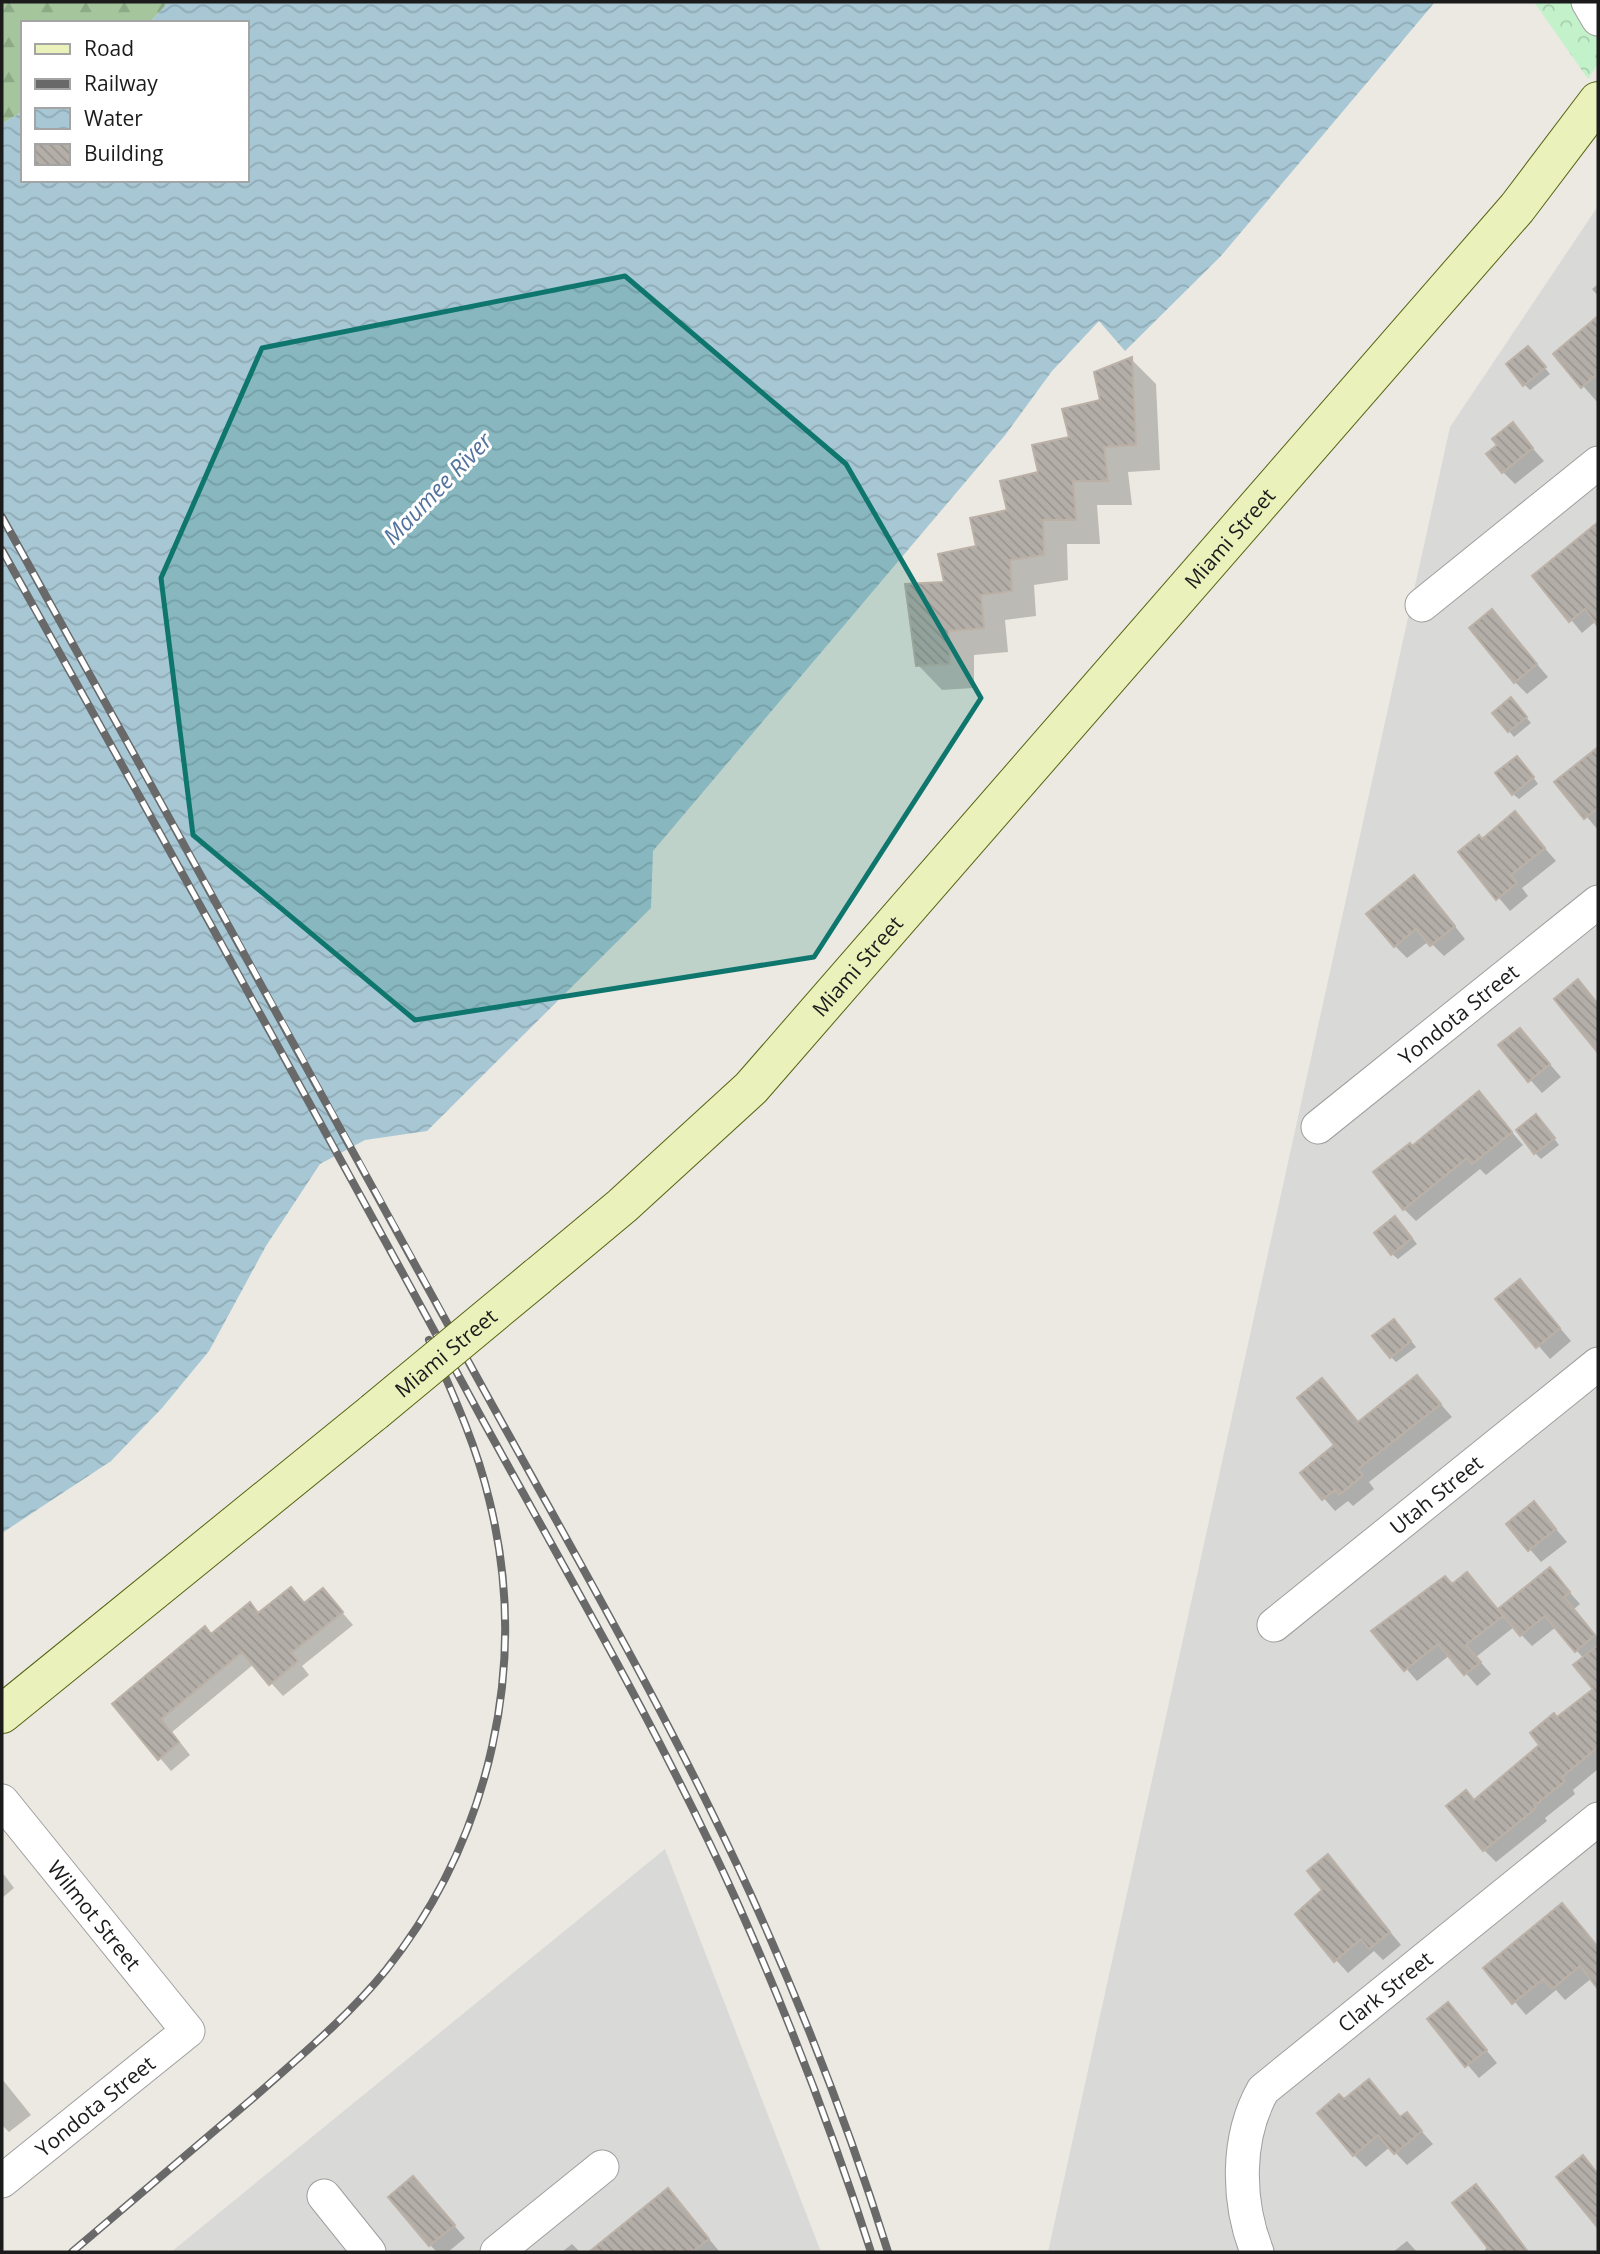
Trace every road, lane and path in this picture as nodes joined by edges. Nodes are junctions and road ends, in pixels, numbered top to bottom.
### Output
1 (1588, 2) edge
2 (1598, 19) edge
3 (1598, 102) edge
4 (1598, 463) edge
5 (1422, 605) dead end
6 (1598, 902) edge
7 (1318, 1127) dead end
8 (1598, 1364) edge
9 (1274, 1625) dead end
10 (2, 1714) edge
11 (2, 1801) edge
12 (1598, 1819) edge
13 (188, 2031) joint
14 (602, 2168) dead end
15 (2, 2181) edge
16 (324, 2196) dead end
17 (369, 2252) edge
18 (497, 2252) edge
19 (1258, 2252) edge

1 - 2 street
3 - 10 street, Miami Street, bridge
4 - 5 street
6 - 7 street, Yondota Street
8 - 9 street, Utah Street
11 - 13 street, Wilmot Street
12 - 19 street, Clark Street
13 - 15 street, Yondota Street
14 - 18 street
16 - 17 street

